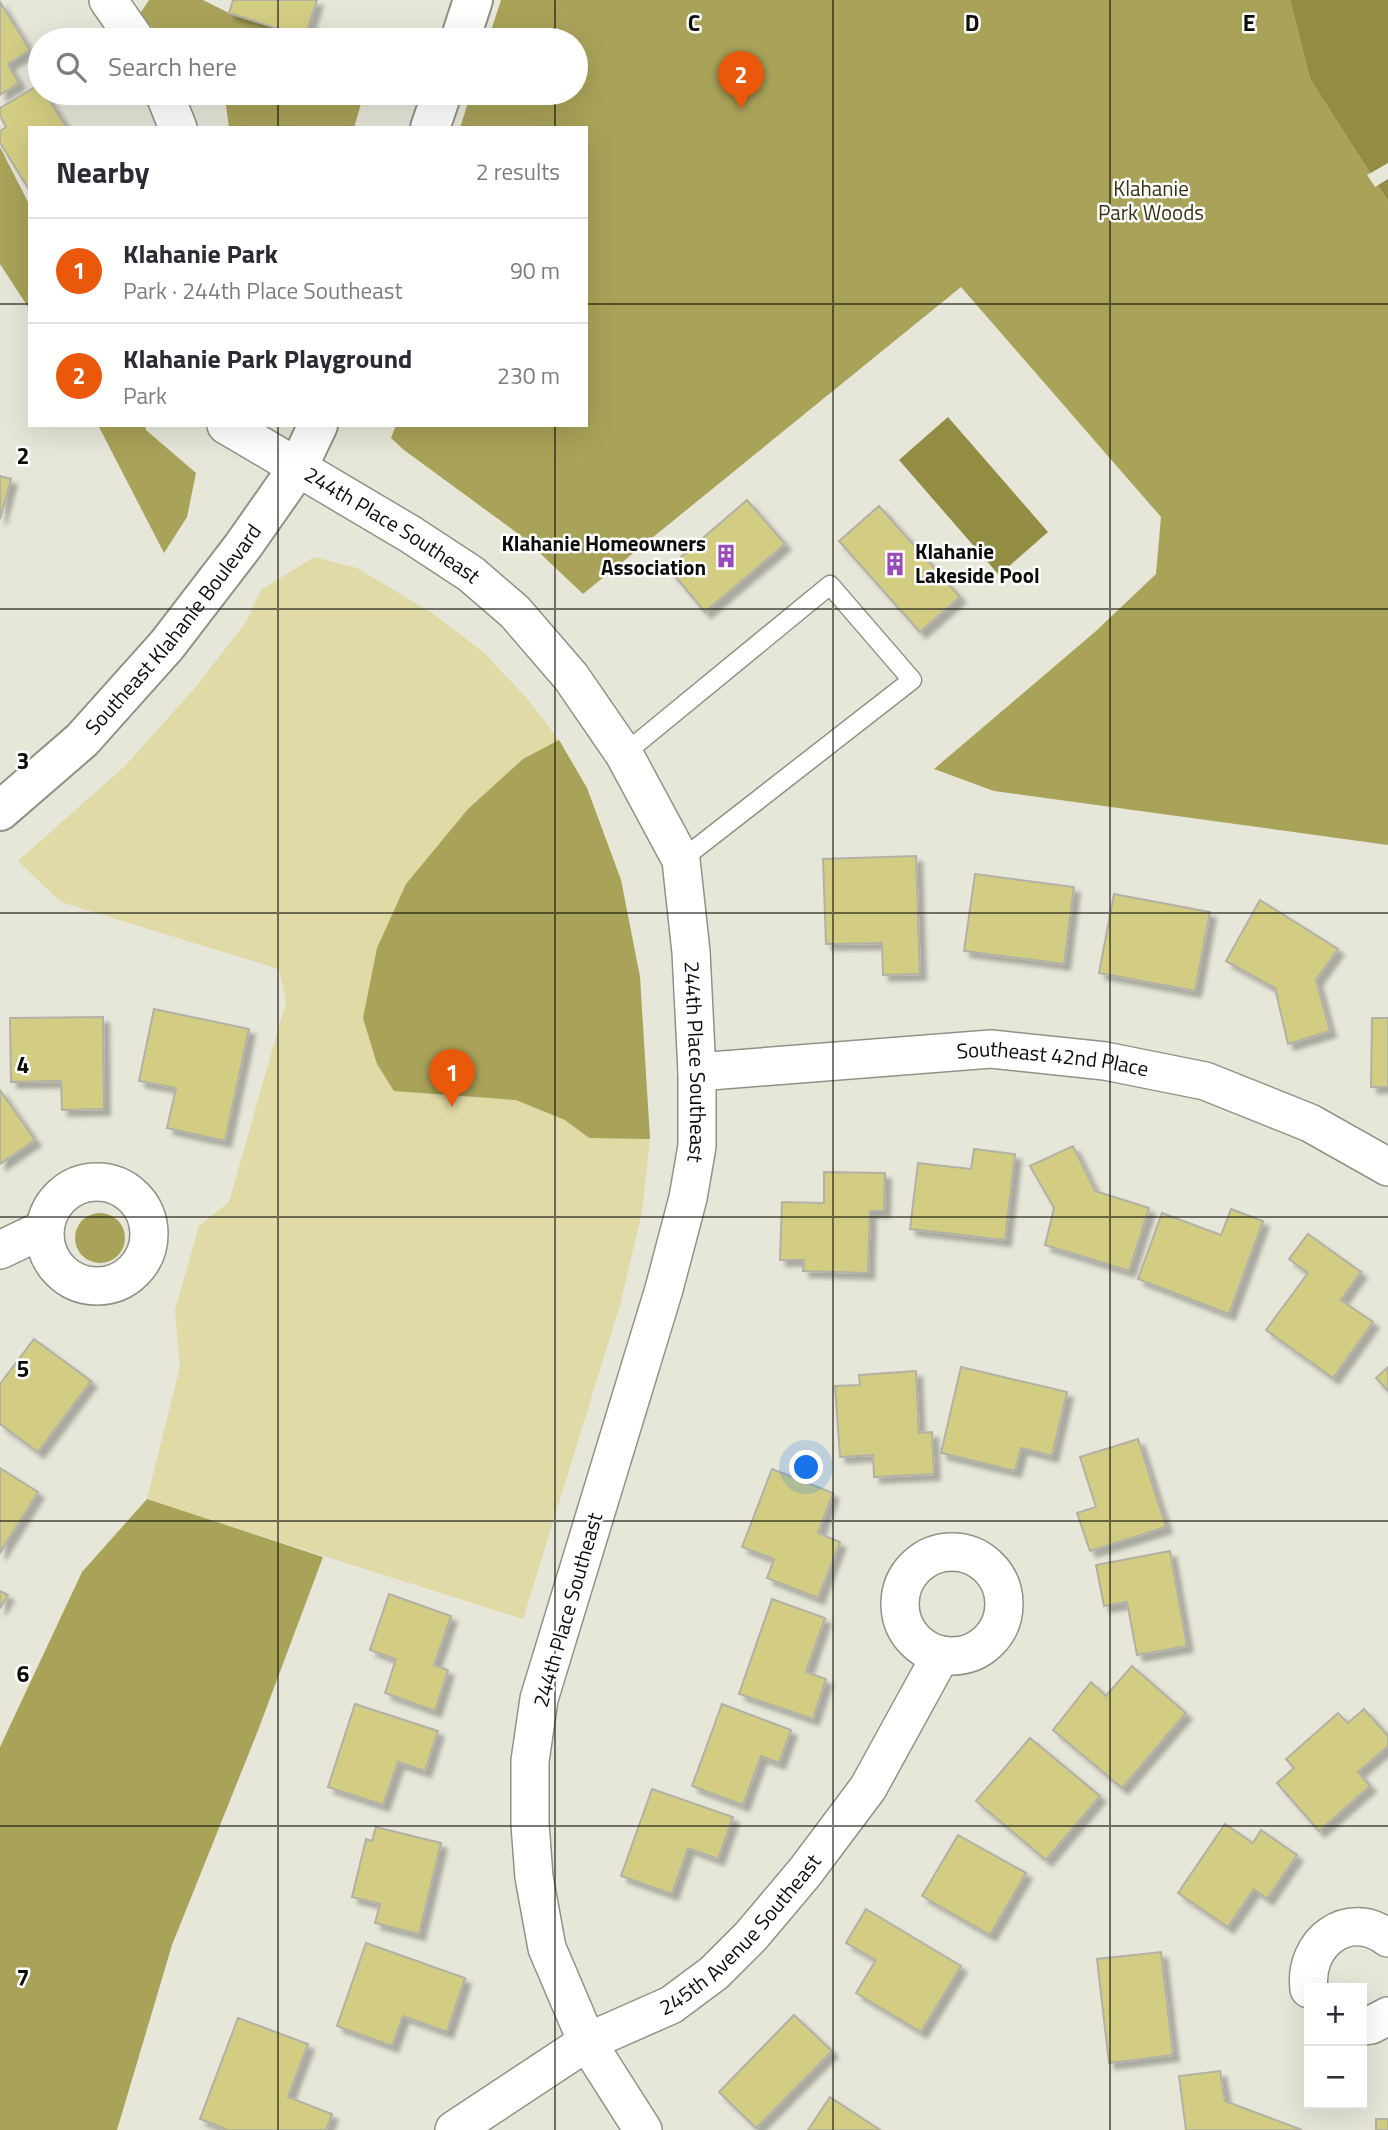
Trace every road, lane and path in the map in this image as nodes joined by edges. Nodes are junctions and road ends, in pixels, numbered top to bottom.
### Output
1 (108, 0) edge
2 (473, 0) edge
3 (128, 28) edge
4 (464, 28) edge
5 (169, 105) edge
6 (438, 105) edge
7 (177, 126) edge
8 (431, 126) edge
9 (229, 427) edge
10 (317, 427) edge
11 (297, 468) junction
12 (624, 754) junction
13 (0, 811) edge
14 (681, 860) junction
15 (697, 1072) junction
16 (1388, 1167) edge
17 (44, 1229) dead end
18 (0, 1250) edge
19 (942, 1654) dead end
20 (1385, 1929) edge
21 (1309, 1983) edge
22 (1388, 2016) edge
23 (1367, 2025) edge
24 (587, 2042) junction
25 (454, 2130) edge
26 (643, 2130) edge

1 - 3 street
2 - 4 street
5 - 7 street
6 - 8 street
9 - 11 street, 244th Place Southeast
10 - 11 street, Southeast Klahanie Boulevard
11 - 12 street, 244th Place Southeast
11 - 13 street, Southeast Klahanie Boulevard
12 - 14 street, 244th Place Southeast
12 - 14 lane
14 - 15 street, 244th Place Southeast
15 - 16 street, Southeast 42nd Place
15 - 24 street, 244th Place Southeast
17 - 18 street
19 - 24 street, 245th Avenue Southeast
20 - 21 street
22 - 23 street
24 - 25 street, 245th Avenue Southeast
24 - 26 street, 244th Place Southeast

